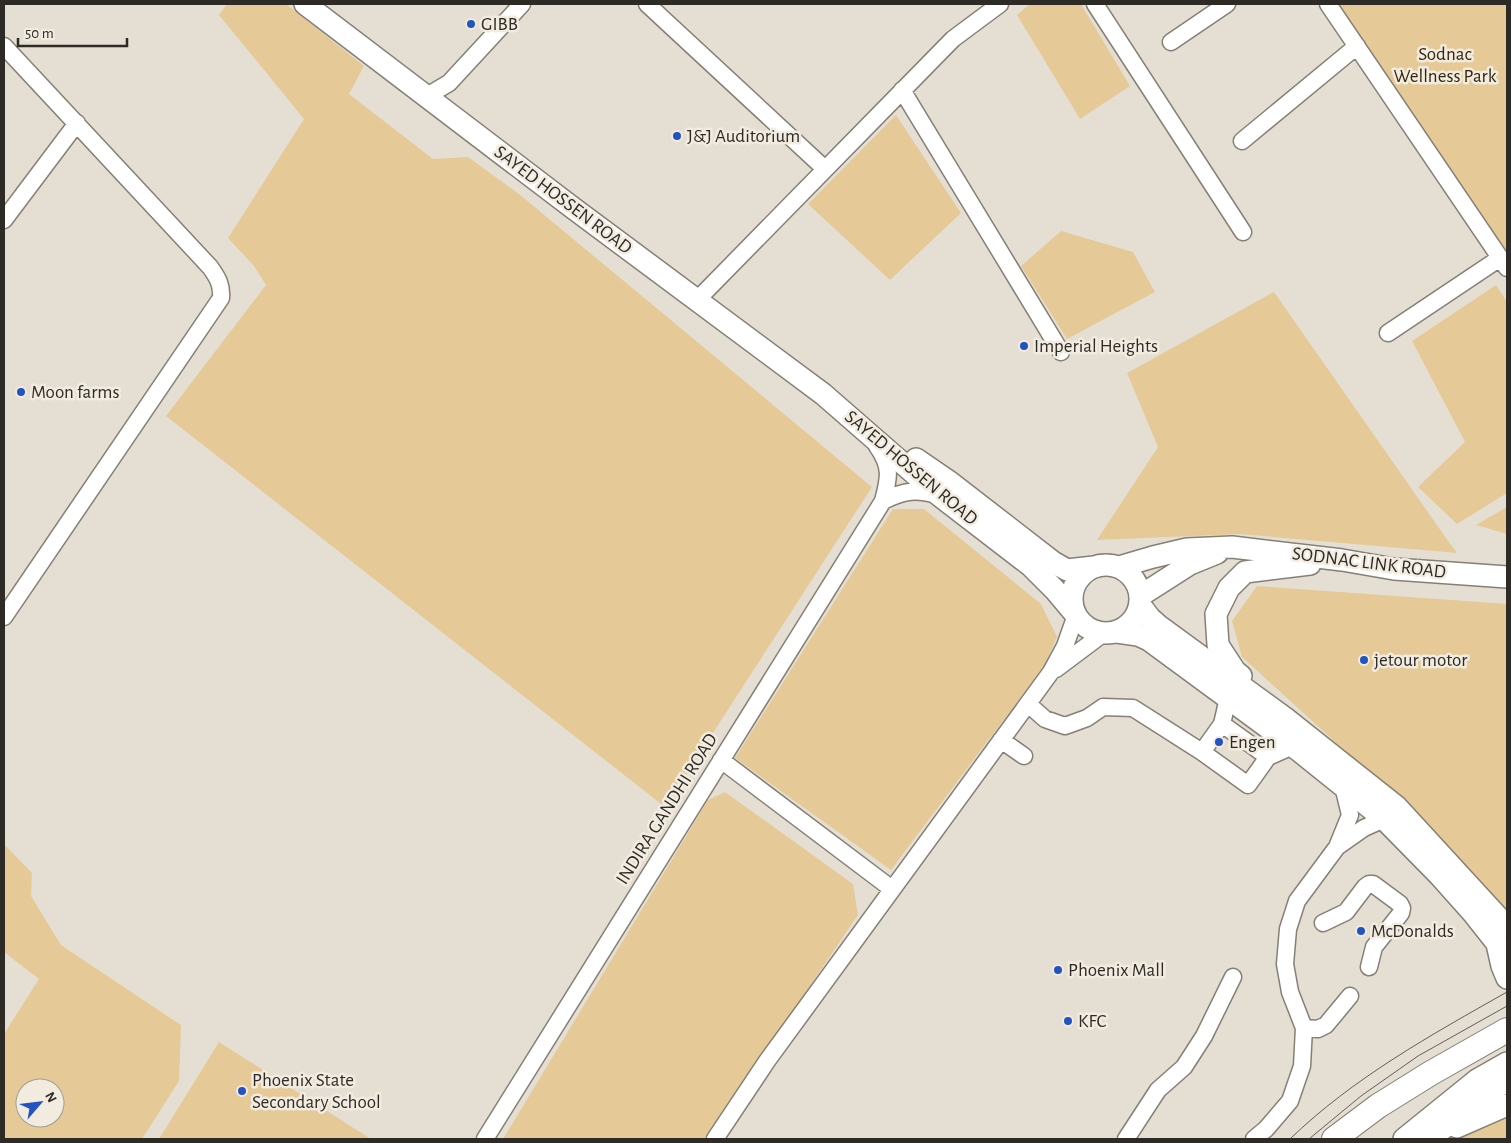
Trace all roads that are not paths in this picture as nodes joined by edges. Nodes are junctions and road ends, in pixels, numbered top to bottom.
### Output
1 (305, 4) edge
2 (522, 4) edge
3 (647, 4) edge
4 (1000, 4) edge
5 (1095, 4) edge
6 (1227, 4) edge
7 (1328, 4) edge
8 (1171, 42) dead end
9 (4, 46) edge
10 (1357, 46) junction
11 (902, 90) junction
12 (427, 96) junction
13 (77, 123) junction
14 (1242, 141) dead end
15 (825, 169) junction
16 (4, 220) edge
17 (1243, 232) dead end
18 (1504, 263) edge
19 (697, 300) junction
20 (1388, 333) dead end
21 (1061, 352) dead end
22 (840, 407) junction
23 (865, 430) junction
24 (940, 496) junction
25 (883, 501) junction
26 (1232, 547) junction
27 (1342, 560) junction
28 (1094, 567) junction
29 (1119, 568) junction
30 (1507, 577) edge
31 (1140, 601) junction
32 (1076, 615) junction
33 (4, 617) edge
34 (1111, 632) junction
35 (1051, 672) junction
36 (1228, 698) junction
37 (1028, 704) junction
38 (1285, 718) junction
39 (1222, 724) junction
40 (1001, 740) junction
41 (1293, 746) junction
42 (1202, 752) junction
43 (1024, 756) dead end
44 (1268, 757) junction
45 (721, 760) junction
46 (1343, 786) junction
47 (1384, 819) junction
48 (1337, 847) junction
49 (892, 889) junction
50 (1323, 923) dead end
51 (1504, 943) edge
52 (1369, 966) dead end
53 (1233, 977) dead end
54 (1507, 978) edge
55 (1350, 996) dead end
56 (1304, 1028) junction
57 (1507, 1030) edge
58 (1507, 1041) edge
59 (1507, 1063) edge
60 (1477, 1080) junction
61 (1507, 1080) edge
62 (1507, 1105) edge
63 (1432, 1138) edge
64 (486, 1139) edge
65 (715, 1139) edge
66 (1126, 1139) edge
67 (1254, 1139) edge
68 (1334, 1139) edge
69 (1404, 1139) edge

1 - 12 main road, SAYED HOSSEN ROAD
2 - 12 street
3 - 15 street
4 - 11 street
5 - 17 street
6 - 8 street
7 - 10 street
9 - 13 street
10 - 14 street
10 - 18 street
11 - 15 street
11 - 21 street
12 - 19 main road, SAYED HOSSEN ROAD
13 - 16 street
13 - 33 street
15 - 19 street
18 - 20 street
19 - 22 main road, SAYED HOSSEN ROAD
22 - 23 main road, SAYED HOSSEN ROAD
22 - 28 main road, SAYED HOSSEN ROAD
23 - 24 main road, SAYED HOSSEN ROAD
23 - 25 street, INDIRA GANDHI ROAD
24 - 25 street
24 - 32 main road, SAYED HOSSEN ROAD
25 - 45 street, INDIRA GANDHI ROAD
26 - 27 main road, SODNAC LINK ROAD
26 - 29 main road, SODNAC LINK ROAD
26 - 31 main road, SODNAC LINK ROAD
27 - 30 main road, SODNAC LINK ROAD
27 - 38 main road
28 - 29 main road
28 - 32 main road
29 - 31 main road
31 - 34 main road
31 - 38 main road
32 - 34 main road
32 - 35 street
34 - 35 street
34 - 36 main road
35 - 37 street
36 - 39 street
36 - 41 main road
37 - 40 street
37 - 42 street
38 - 51 main road
39 - 42 street
39 - 44 street
40 - 43 street
40 - 49 street
41 - 44 street
41 - 46 main road
42 - 44 street
45 - 49 street
45 - 64 street, INDIRA GANDHI ROAD
46 - 47 main road
46 - 48 street
47 - 48 street
47 - 51 main road
48 - 56 street
49 - 65 street
50 - 52 street
51 - 54 main road
53 - 66 street
55 - 56 street
56 - 67 street
57 - 68 highway
58 - 60 main road
59 - 60 main road
60 - 69 main road
61 - 63 main road
62 - 63 main road

